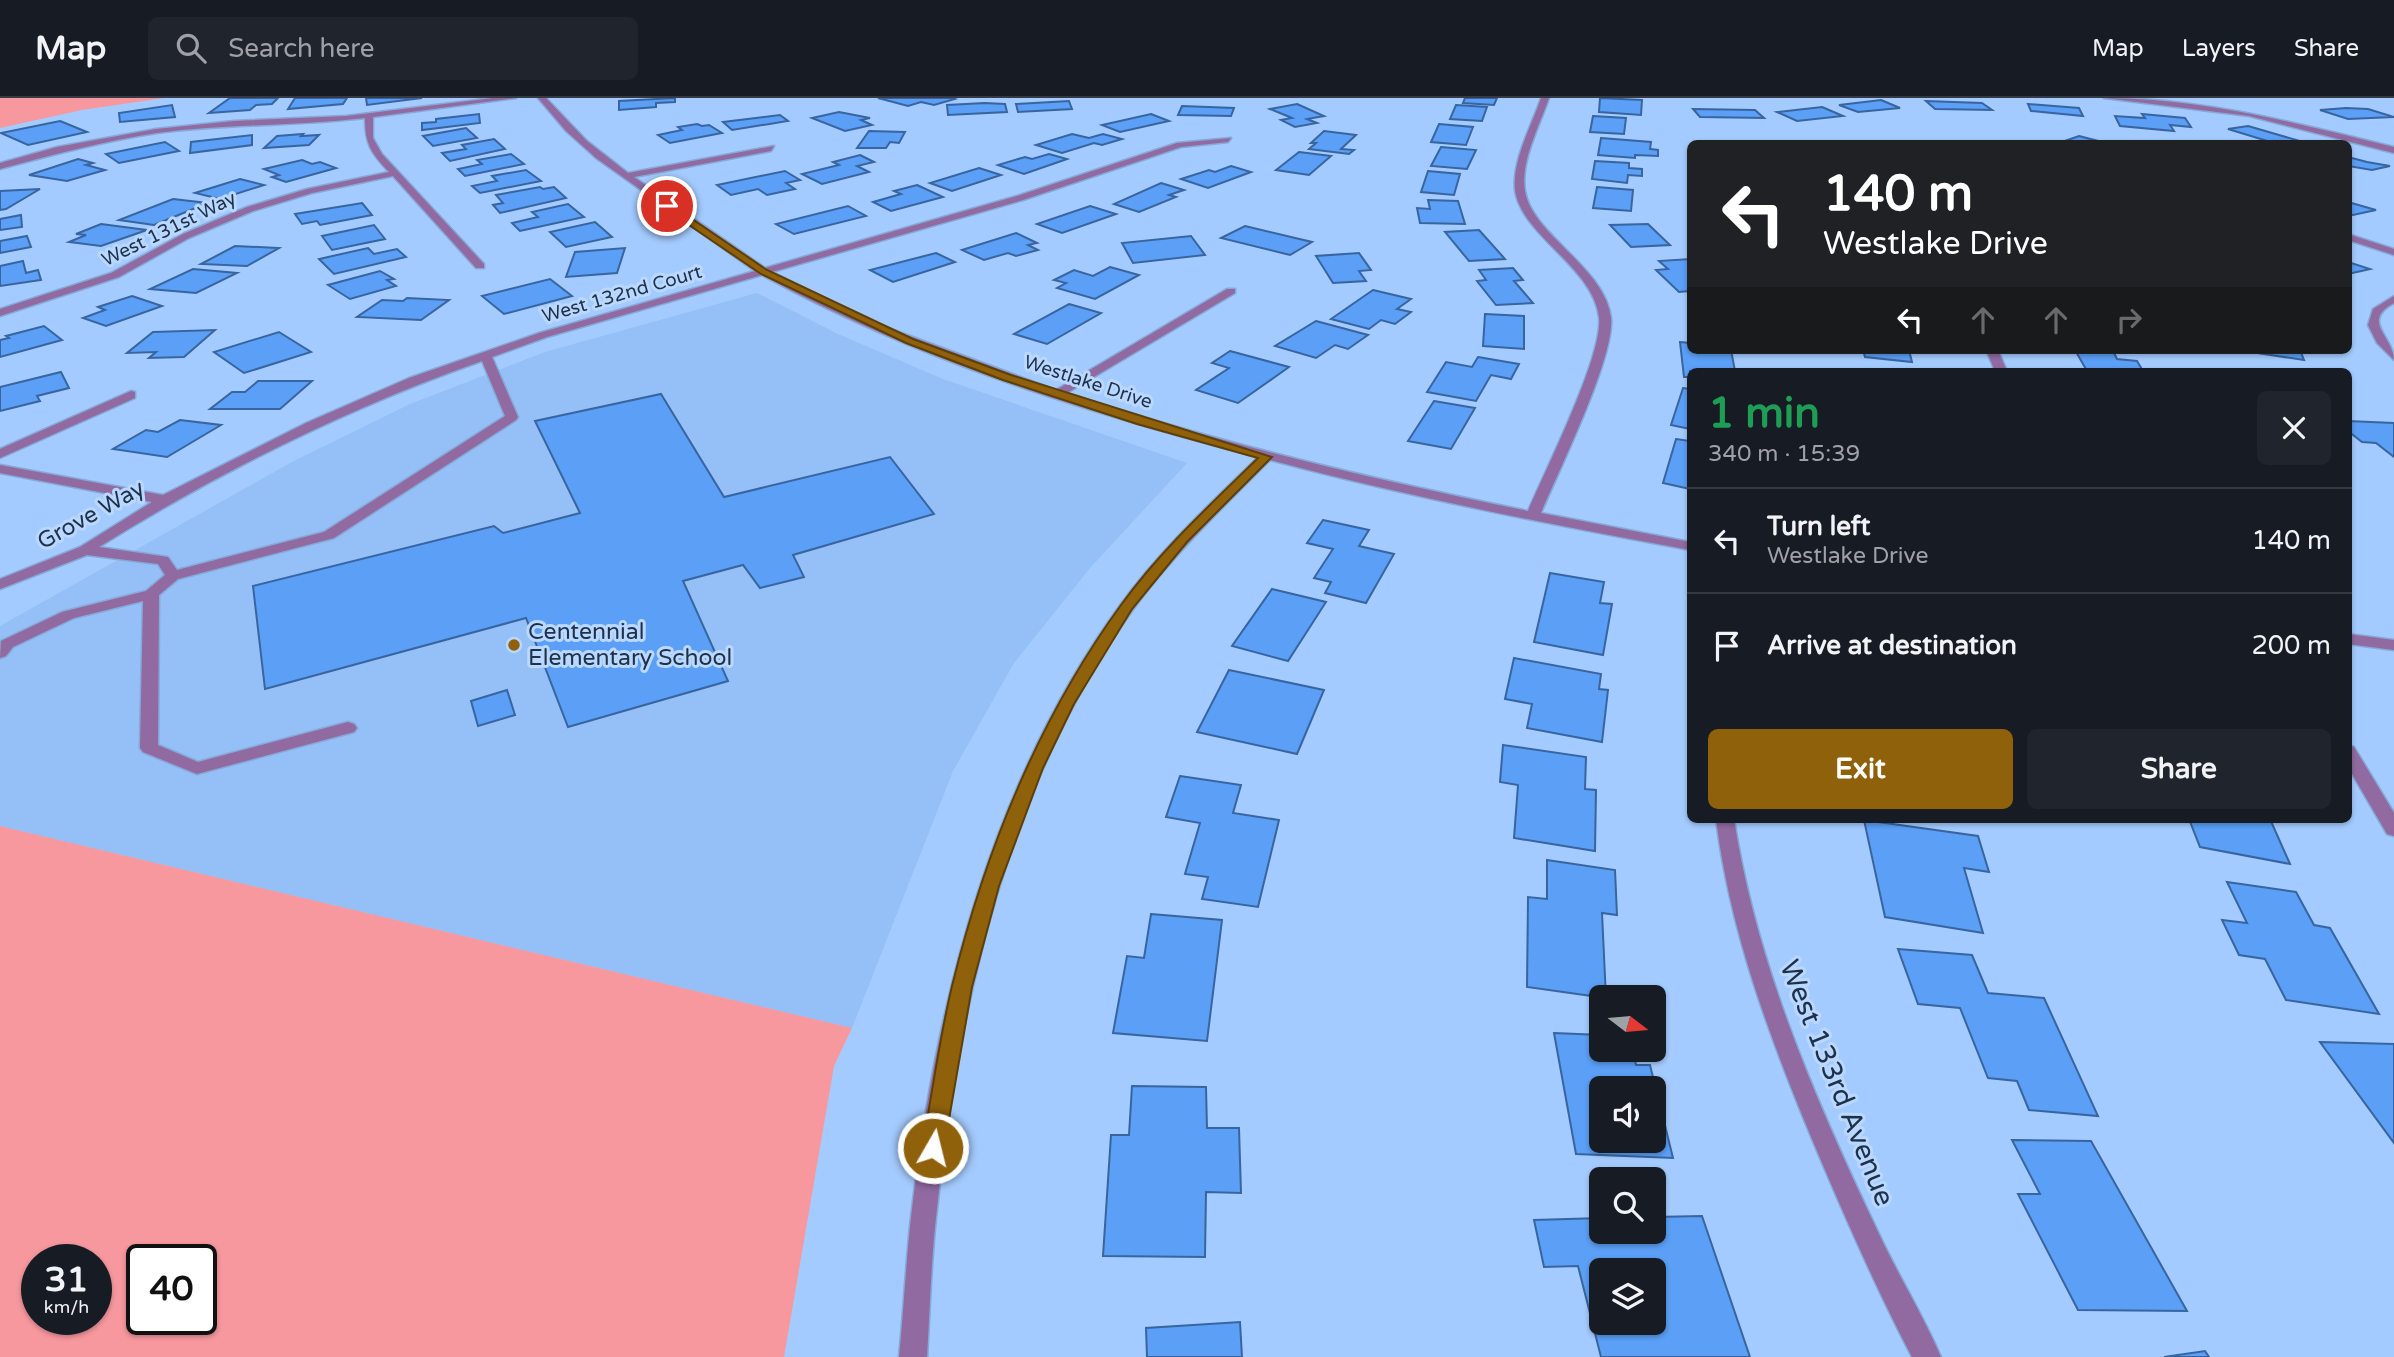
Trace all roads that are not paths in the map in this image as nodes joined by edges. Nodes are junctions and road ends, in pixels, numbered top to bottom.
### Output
1 (512, 98) edge
2 (542, 98) edge
3 (1545, 98) edge
4 (2108, 98) edge
5 (369, 115) junction
6 (1228, 140) dead end
7 (2394, 141) edge
8 (2376, 145) junction
9 (771, 148) dead end
10 (2394, 150) edge
11 (0, 166) edge
12 (395, 173) junction
13 (627, 176) junction
14 (2352, 238) edge
15 (2394, 252) edge
16 (480, 266) dead end
17 (764, 272) junction
18 (1231, 291) dead end
19 (2394, 299) edge
20 (0, 313) edge
21 (485, 355) junction
22 (2394, 356) edge
23 (1057, 394) junction
24 (131, 396) dead end
25 (0, 454) edge
26 (1266, 457) junction
27 (0, 470) edge
28 (165, 500) junction
29 (1533, 516) junction
30 (1687, 545) edge
31 (85, 550) junction
32 (173, 576) junction
33 (0, 584) edge
34 (151, 594) junction
35 (2352, 640) edge
36 (2394, 645) edge
37 (0, 653) edge
38 (348, 728) dead end
39 (2352, 758) edge
40 (1727, 823) edge
41 (2394, 829) edge
42 (913, 1357) edge
43 (1927, 1357) edge

1 - 5 street
2 - 13 street, Westlake Drive
3 - 29 street
4 - 8 street
5 - 11 street
5 - 12 street
6 - 17 street, West 132nd Court
7 - 8 street
8 - 10 street
9 - 13 street
12 - 16 street
12 - 20 street, West 131st Way
13 - 17 street, Westlake Drive
14 - 15 street
17 - 21 street, West 132nd Court
17 - 23 street, Westlake Drive
18 - 23 street
19 - 22 street
21 - 28 street, West 132nd Court
21 - 32 street
23 - 26 street, Westlake Drive
24 - 25 street
26 - 29 street, Westlake Drive
26 - 42 street
27 - 28 street, Grove Way
28 - 31 street, Grove Way
29 - 30 street, Westlake Drive
31 - 32 street
31 - 33 street, Grove Way
32 - 34 street
34 - 37 street
34 - 38 street
35 - 36 street
39 - 41 street
40 - 43 street, West 133rd Avenue

